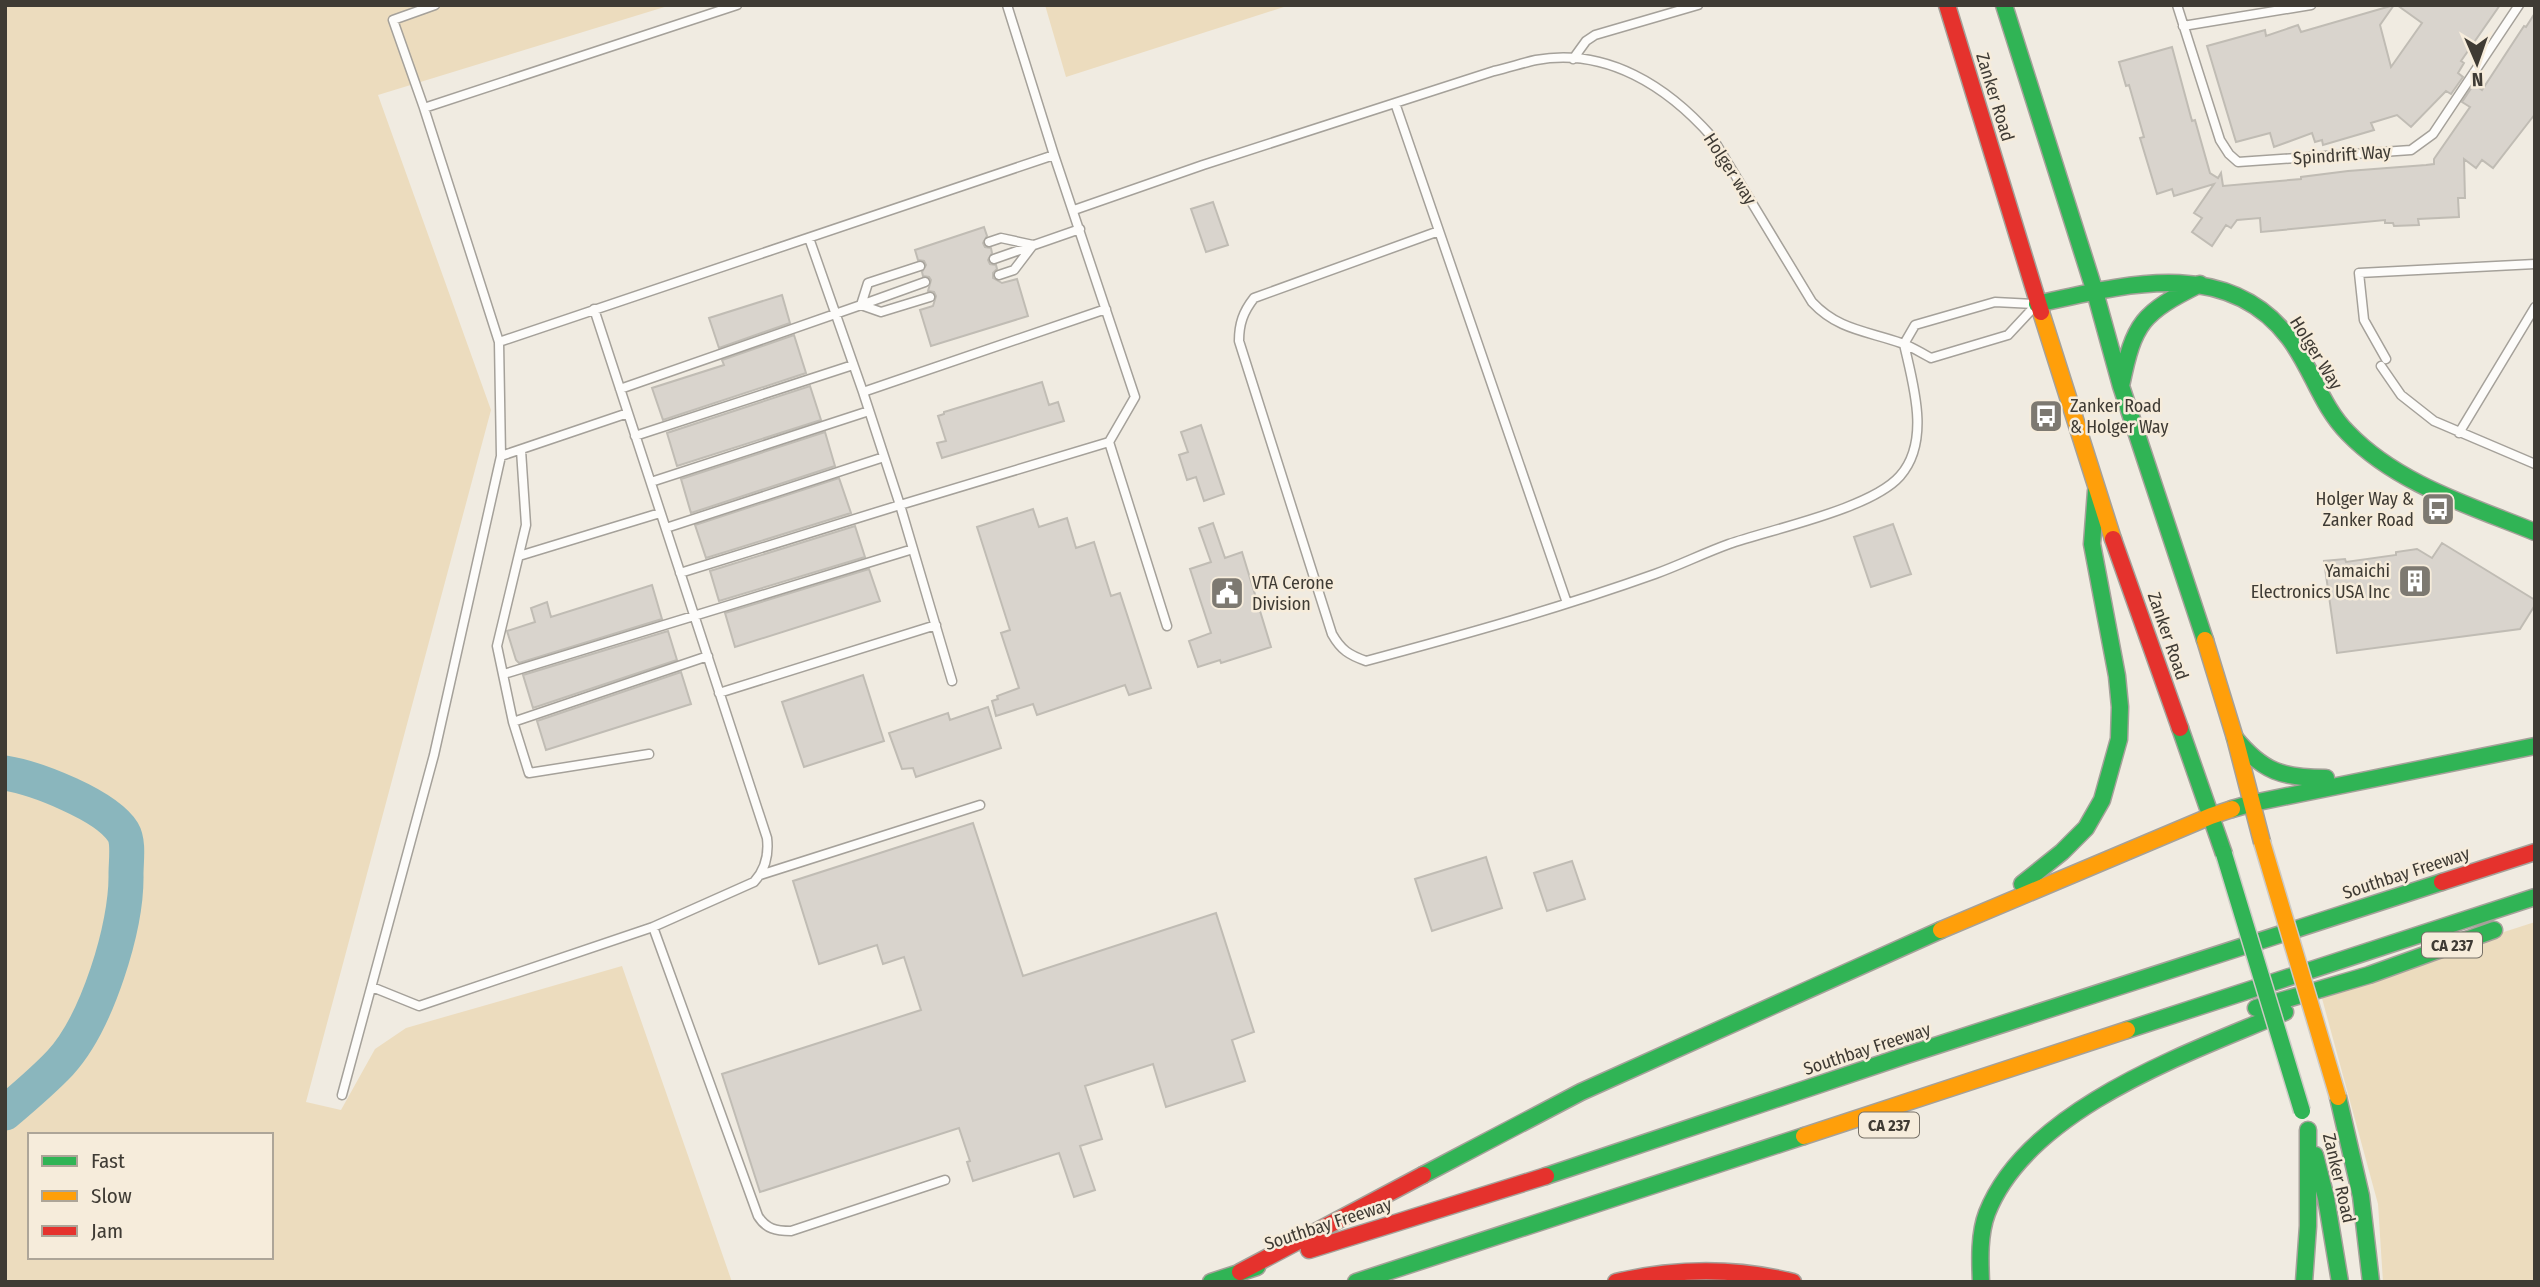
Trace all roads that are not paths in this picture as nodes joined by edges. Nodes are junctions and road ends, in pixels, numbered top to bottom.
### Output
1 (435, 5) edge
2 (737, 5) edge
3 (1007, 5) edge
4 (1698, 5) edge
5 (1947, 5) edge
6 (2004, 5) edge
7 (2176, 5) edge
8 (2311, 5) edge
9 (2519, 5) edge
10 (2183, 26) junction
11 (1573, 59) junction
12 (1395, 103) junction
13 (424, 108) junction
14 (1054, 155) junction
15 (1074, 210) junction
16 (1080, 229) junction
17 (1439, 230) junction
18 (808, 238) junction
19 (989, 242) dead end
20 (1033, 245) junction
21 (994, 259) dead end
22 (2535, 264) edge
23 (920, 265) dead end
24 (999, 275) dead end
25 (925, 282) dead end
26 (2200, 284) junction
27 (2095, 292) junction
28 (930, 297) dead end
29 (861, 304) junction
30 (2038, 304) junction
31 (2535, 307) edge
32 (594, 309) junction
33 (1106, 309) junction
34 (835, 314) junction
35 (499, 341) junction
36 (1904, 344) junction
37 (853, 365) junction
38 (2121, 386) junction
39 (620, 389) junction
40 (863, 392) junction
41 (869, 411) junction
42 (628, 412) junction
43 (2459, 433) junction
44 (635, 436) junction
45 (1109, 442) junction
46 (521, 450) junction
47 (501, 456) junction
48 (884, 457) junction
49 (2535, 464) edge
50 (650, 482) junction
51 (2096, 491) junction
52 (900, 505) junction
53 (660, 513) junction
54 (666, 528) junction
55 (2535, 532) edge
56 (913, 550) junction
57 (519, 556) junction
58 (680, 573) junction
59 (1567, 603) junction
60 (695, 615) junction
61 (936, 625) junction
62 (1167, 626) dead end
63 (708, 656) junction
64 (504, 674) junction
65 (952, 681) dead end
66 (719, 693) junction
67 (513, 722) junction
68 (2235, 738) junction
69 (2535, 746) edge
70 (649, 754) dead end
71 (2391, 775) junction
72 (2253, 803) junction
73 (980, 805) dead end
74 (2211, 816) junction
75 (2535, 852) edge
76 (760, 875) junction
77 (2535, 897) edge
78 (1989, 908) junction
79 (2509, 925) dead end
80 (653, 927) junction
81 (2369, 975) junction
82 (372, 987) junction
83 (2241, 1013) dead end
84 (2138, 1043) dead end
85 (341, 1095) dead end
86 (2308, 1130) junction
87 (1731, 1177) dead end
88 (945, 1181) dead end
89 (1240, 1272) junction
90 (1211, 1282) edge
91 (1356, 1282) edge
92 (1616, 1282) edge
93 (1793, 1282) edge
94 (1981, 1282) edge
95 (2304, 1282) edge
96 (2340, 1282) edge
97 (2371, 1282) edge

1 - 13 lane
2 - 13 lane
3 - 14 lane
4 - 11 lane
5 - 30 main road, Zanker Road
6 - 27 main road, Zanker Road
7 - 10 lane
8 - 10 lane
9 - 10 lane, Spindrift Way
11 - 12 lane, Holger way
11 - 36 lane, Holger way
12 - 15 lane, Holger way
12 - 17 lane
13 - 35 lane
14 - 15 lane
14 - 18 lane
15 - 16 lane
16 - 20 lane
16 - 33 lane
17 - 59 lane
17 - 59 lane
18 - 32 lane
18 - 34 lane
19 - 20 lane
20 - 21 lane
20 - 24 lane
22 - 43 lane
23 - 29 lane
25 - 29 lane
26 - 27 main road, Holger Way
26 - 38 main road
26 - 55 main road, Holger Way
27 - 30 main road, Holger Way
27 - 38 main road, Zanker Road
28 - 29 lane
29 - 34 lane
30 - 36 lane, Holger Way
30 - 36 lane
30 - 51 main road, Zanker Road
31 - 43 lane
32 - 35 lane
32 - 39 lane
33 - 40 lane
33 - 45 lane
34 - 37 lane
34 - 39 lane
35 - 47 lane
36 - 59 lane
37 - 40 lane
37 - 44 lane
38 - 68 main road, Zanker Road
39 - 42 lane
40 - 41 lane
41 - 48 lane
41 - 50 lane
42 - 44 lane
42 - 46 lane
43 - 49 lane
44 - 50 lane
45 - 52 lane
45 - 62 lane
46 - 47 lane
46 - 57 lane
47 - 82 lane
48 - 52 lane
48 - 54 lane
50 - 53 lane
51 - 74 main road, Zanker Road
51 - 78 main road
52 - 56 lane
52 - 58 lane
53 - 54 lane
53 - 57 lane
54 - 58 lane
56 - 60 lane
56 - 61 lane
57 - 64 lane
58 - 60 lane
60 - 63 lane
60 - 64 lane
61 - 65 lane
61 - 66 lane
63 - 66 lane
63 - 67 lane
64 - 67 lane
66 - 76 lane
67 - 70 lane
68 - 71 main road
68 - 72 main road, Zanker Road
69 - 71 main road
71 - 72 main road
72 - 74 main road
72 - 97 main road, Zanker Road, bridge
73 - 76 lane
74 - 78 main road
74 - 86 main road, Zanker Road, bridge
75 - 89 main road, Southbay Freeway
76 - 80 lane
77 - 91 main road
78 - 89 main road
79 - 81 main road, CA 237
80 - 82 lane
80 - 88 lane
81 - 83 main road, CA 237
81 - 94 main road
82 - 85 lane
84 - 87 main road, CA 237
86 - 95 main road
86 - 96 main road, Zanker Road
89 - 90 main road, Southbay Freeway
92 - 93 main road

